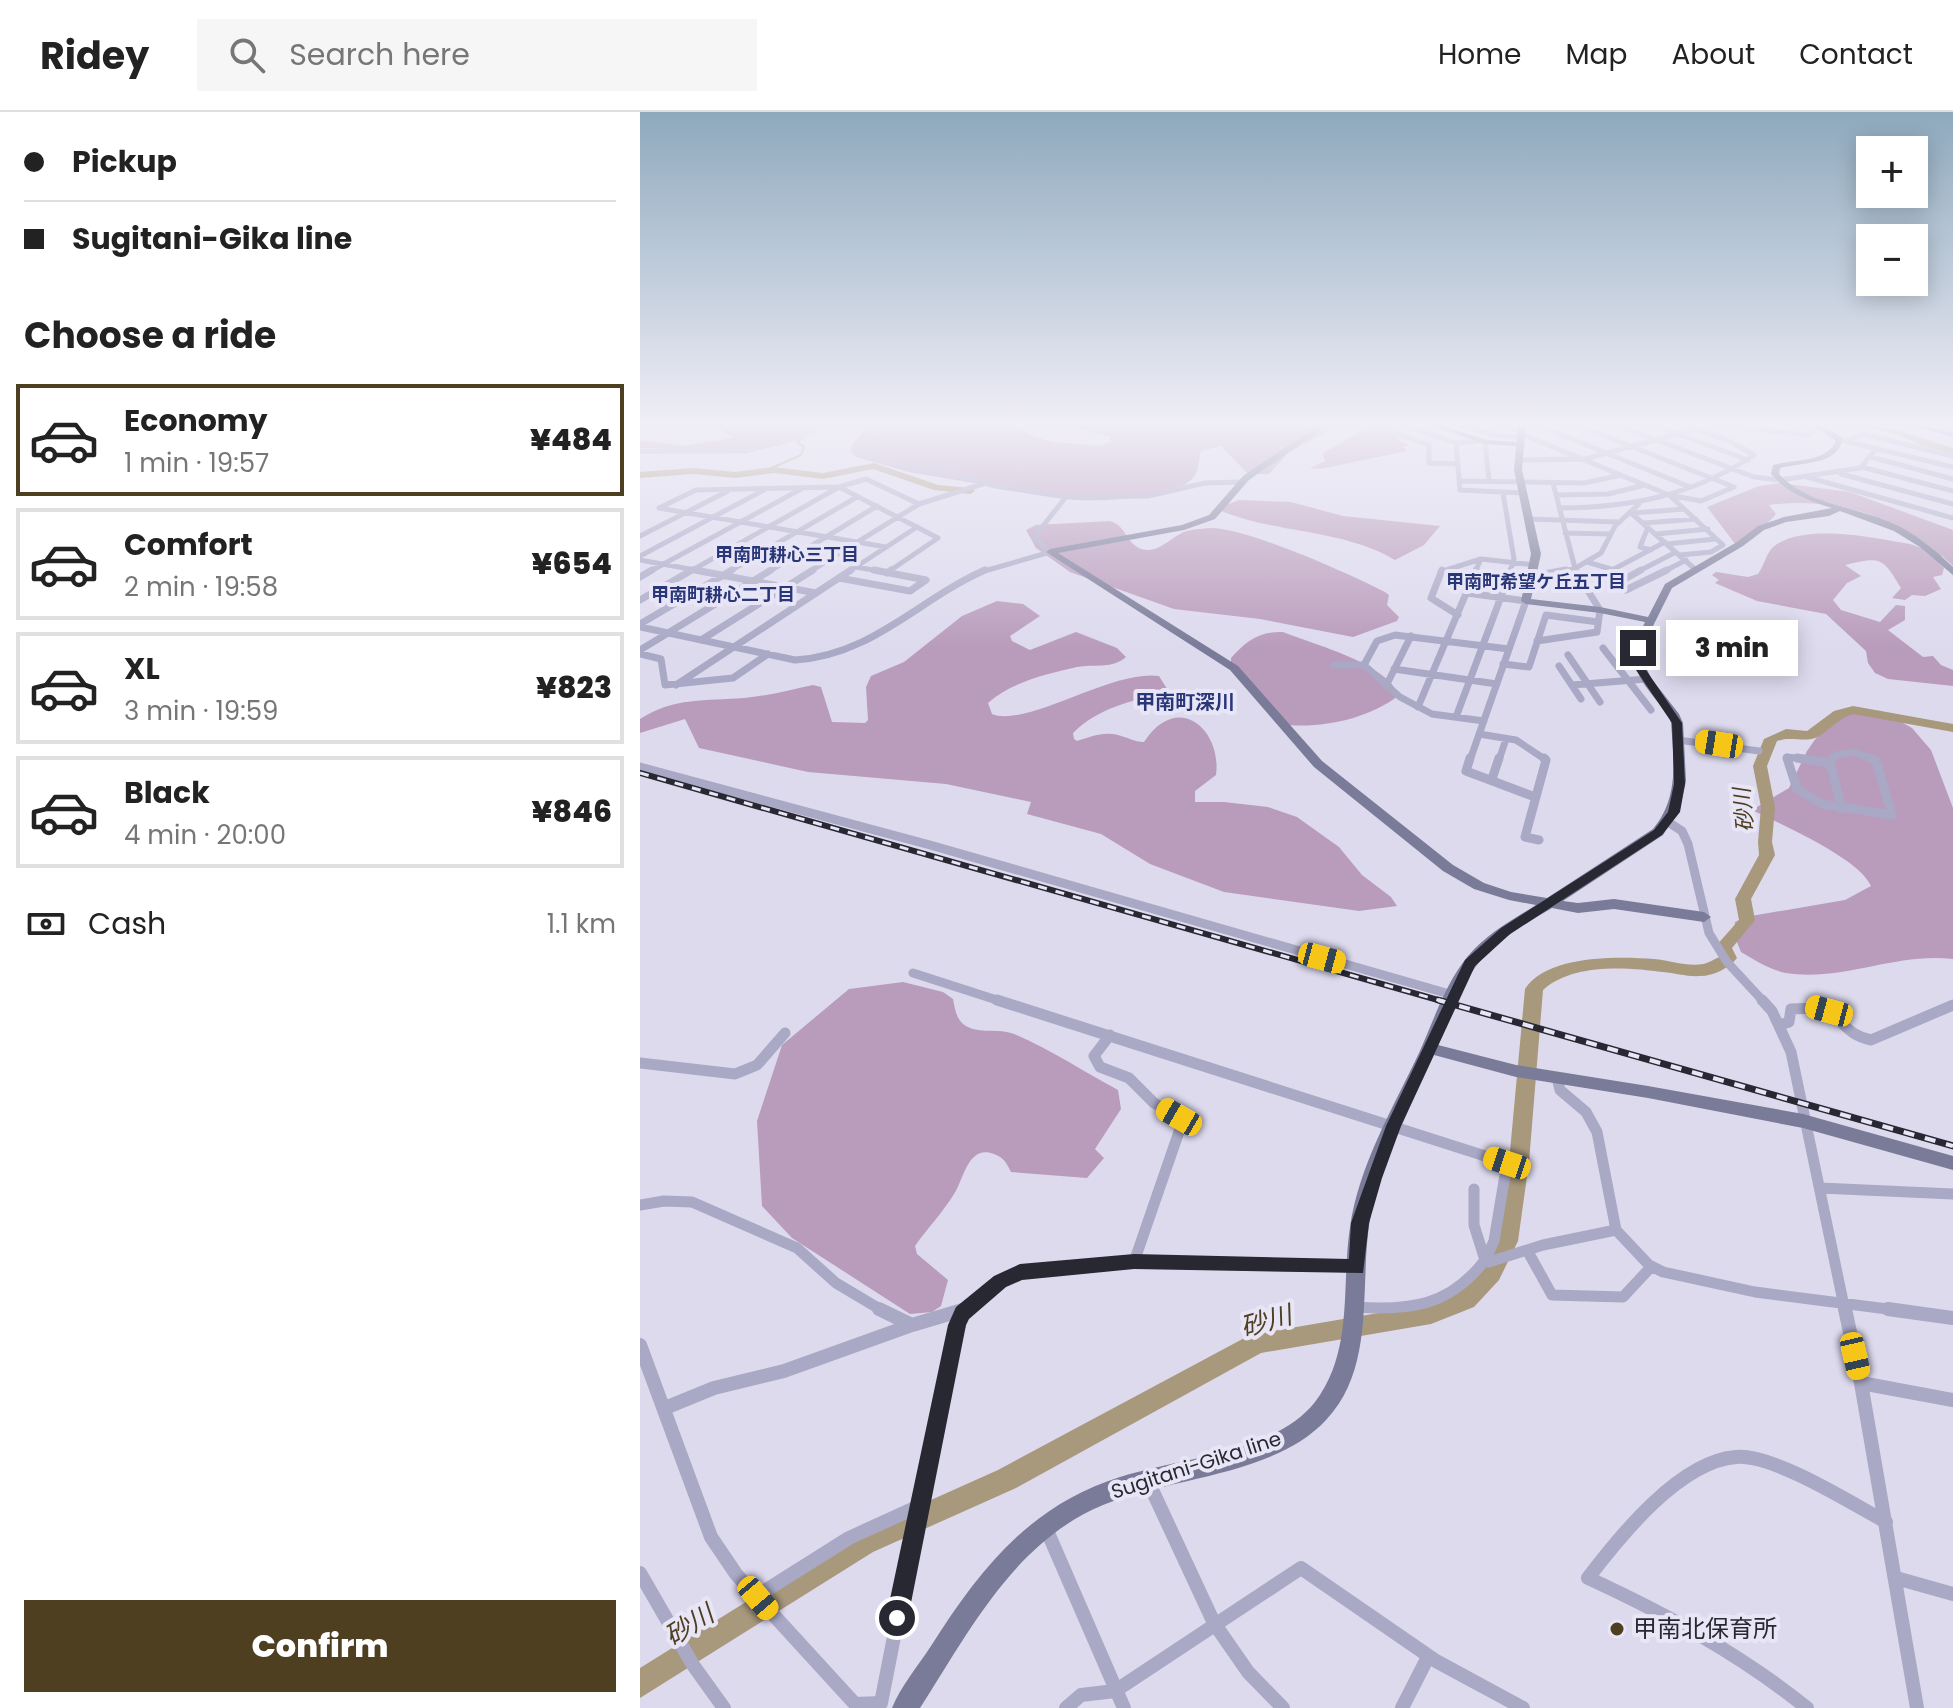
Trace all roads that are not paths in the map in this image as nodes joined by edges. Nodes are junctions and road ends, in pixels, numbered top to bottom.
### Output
1 (677, 499) edge
2 (711, 499) edge
3 (746, 499) edge
4 (782, 499) edge
5 (817, 499) edge
6 (853, 499) edge
7 (863, 499) edge
8 (909, 499) edge
9 (935, 499) edge
10 (1064, 499) edge
11 (1228, 499) edge
12 (1504, 499) edge
13 (1524, 499) edge
14 (1557, 499) edge
15 (1654, 499) edge
16 (1674, 499) edge
17 (1820, 499) edge
18 (1889, 499) edge
19 (1894, 501) joint
20 (919, 504) junction
21 (1639, 504) junction
22 (877, 506) junction
23 (1842, 507) junction
24 (1559, 508) junction
25 (1684, 509) junction
26 (685, 513) junction
27 (1632, 513) junction
28 (713, 517) junction
29 (896, 517) junction
30 (1953, 518) edge
31 (1529, 519) junction
32 (1696, 519) junction
33 (1562, 520) junction
34 (740, 522) junction
35 (1619, 522) junction
36 (1646, 525) junction
37 (768, 527) junction
38 (917, 527) junction
39 (1708, 529) junction
40 (797, 532) junction
41 (1565, 533) junction
42 (1610, 534) junction
43 (1656, 534) junction
44 (640, 536) edge
45 (826, 537) junction
46 (1715, 539) junction
47 (856, 542) junction
48 (1666, 543) junction
49 (886, 547) junction
50 (1651, 550) junction
51 (1050, 552) junction
52 (1680, 556) junction
53 (640, 558) edge
54 (1481, 559) junction
55 (1587, 562) junction
56 (1513, 563) junction
57 (663, 564) junction
58 (1536, 565) junction
59 (856, 567) junction
60 (1574, 569) junction
61 (692, 570) junction
62 (1614, 570) junction
63 (1696, 570) junction
64 (1953, 572) edge
65 (887, 573) junction
66 (722, 576) junction
67 (1533, 576) junction
68 (640, 577) edge
69 (839, 578) junction
70 (1621, 581) junction
71 (753, 582) junction
72 (784, 587) junction
73 (816, 593) junction
74 (1467, 593) junction
75 (1503, 598) junction
76 (640, 600) edge
77 (1526, 601) junction
78 (1600, 610) junction
79 (1458, 615) junction
80 (1650, 620) junction
81 (1598, 622) junction
82 (640, 626) edge
83 (669, 633) junction
84 (1411, 636) junction
85 (701, 640) junction
86 (1446, 641) junction
87 (1537, 641) junction
88 (1483, 645) junction
89 (734, 647) junction
90 (1603, 648) dead end
91 (1509, 649) junction
92 (640, 652) edge
93 (768, 654) junction
94 (1568, 655) dead end
95 (1503, 664) junction
96 (1334, 665) dead end
97 (1364, 665) junction
98 (1559, 666) dead end
99 (1394, 669) junction
100 (1432, 675) junction
101 (1646, 679) junction
102 (1470, 680) junction
103 (1627, 681) junction
104 (1497, 684) junction
105 (1587, 684) junction
106 (676, 685) junction
107 (1572, 685) junction
108 (1386, 686) junction
109 (1581, 699) dead end
110 (1600, 702) dead end
111 (1418, 707) junction
112 (1651, 710) dead end
113 (1456, 717) junction
114 (1484, 721) junction
115 (1479, 734) junction
116 (1506, 739) junction
117 (1678, 740) junction
118 (1759, 751) dead end
119 (1830, 763) junction
120 (640, 767) edge
121 (1492, 779) junction
122 (1535, 797) junction
123 (1842, 809) junction
124 (1668, 822) junction
125 (1539, 840) dead end
126 (1548, 904) junction
127 (1704, 917) junction
128 (913, 973) dead end
129 (1453, 995) junction
130 (1953, 1005) edge
131 (1780, 1025) junction
132 (785, 1033) dead end
133 (1110, 1035) junction
134 (1429, 1048) junction
135 (640, 1063) edge
136 (1557, 1078) junction
137 (1803, 1121) junction
138 (1393, 1126) junction
139 (1953, 1163) edge
140 (1820, 1188) junction
141 (1474, 1189) dead end
142 (1953, 1194) edge
143 (640, 1205) edge
144 (1616, 1230) junction
145 (1527, 1250) junction
146 (1487, 1261) junction
147 (1134, 1262) junction
148 (1357, 1267) junction
149 (1650, 1268) junction
150 (1843, 1303) junction
151 (962, 1313) junction
152 (1953, 1318) edge
153 (1353, 1319) junction
154 (912, 1325) junction
155 (640, 1345) edge
156 (1861, 1383) junction
157 (1953, 1400) edge
158 (665, 1408) junction
159 (1147, 1479) junction
160 (919, 1507) junction
161 (1886, 1522) junction
162 (1045, 1526) junction
163 (640, 1573) edge
164 (1896, 1578) junction
165 (1953, 1594) edge
166 (758, 1597) junction
167 (1214, 1623) junction
168 (1428, 1657) junction
169 (1115, 1691) junction
170 (884, 1705) edge
171 (724, 1708) edge
172 (905, 1708) edge
173 (1066, 1708) edge
174 (1124, 1708) edge
175 (1283, 1708) edge
176 (1402, 1708) edge
177 (1523, 1708) edge
178 (1807, 1708) edge
179 (1917, 1708) edge

1 - 26 street
2 - 26 street
3 - 28 street
4 - 34 street
5 - 37 street
6 - 40 street
7 - 22 street
8 - 20 street
9 - 20 street
10 - 51 street
11 - 51 street
12 - 56 street
13 - 31 street
14 - 24 street
15 - 21 street
16 - 25 street
17 - 23 street
18 - 19 street
19 - 30 street
20 - 29 street
21 - 24 street
21 - 27 street
22 - 29 street
22 - 45 street
23 - 63 street
23 - 64 street
24 - 33 street
25 - 27 street
25 - 32 street
26 - 28 street
26 - 44 street
27 - 35 street
27 - 36 street
28 - 34 street
28 - 53 street
29 - 38 street
29 - 47 street
31 - 33 street
31 - 58 street
32 - 36 street
32 - 39 street
33 - 35 street
33 - 41 street
34 - 37 street
34 - 57 street
35 - 42 street
36 - 43 street
36 - 50 street
37 - 40 street
37 - 61 street
38 - 49 street
38 - 65 street
39 - 43 street
39 - 46 street
40 - 45 street
40 - 66 street
41 - 42 street
41 - 60 street
42 - 55 street
43 - 48 street
45 - 47 street
45 - 71 street
46 - 48 street
46 - 52 street
47 - 49 street
47 - 72 street
48 - 50 street
48 - 52 street
49 - 59 street
50 - 62 street
51 - 93 street
51 - 126 street
52 - 63 street
52 - 70 street
52 - 70 street
53 - 57 street
54 - 56 street
54 - 74 street
54 - 79 street
55 - 60 street
55 - 62 street
56 - 58 street
56 - 75 street
57 - 61 street
57 - 68 street
58 - 67 street
59 - 65 street
59 - 69 street
60 - 67 street
60 - 78 street
61 - 66 street
61 - 76 street
62 - 70 street
63 - 80 street
65 - 69 street
66 - 71 street
66 - 82 street
67 - 77 street
69 - 73 street
71 - 72 street
71 - 83 street
72 - 73 street
72 - 85 street
73 - 89 street
74 - 75 street
74 - 79 street
75 - 77 street
75 - 88 street
77 - 78 street
77 - 91 street
78 - 80 street
78 - 81 street
79 - 86 street
80 - 101 street
81 - 87 street
81 - 87 street
82 - 83 street
83 - 85 street
83 - 92 street
84 - 86 street
84 - 97 street
84 - 99 street
85 - 89 street
86 - 88 street
86 - 100 street
87 - 95 street
88 - 91 street
88 - 102 street
89 - 93 street
89 - 106 street
90 - 103 street
91 - 95 street
92 - 106 street
93 - 106 street
94 - 105 street
95 - 104 street
96 - 97 street
97 - 108 street
98 - 107 street
99 - 100 street
99 - 108 street
100 - 102 street
100 - 111 street
101 - 103 street
101 - 117 street
102 - 104 street
102 - 113 street
103 - 105 street
103 - 112 street
104 - 114 street
105 - 107 street
105 - 110 street
107 - 109 street
108 - 111 street
111 - 113 street
113 - 114 street
114 - 115 street
115 - 116 street
115 - 121 street
116 - 121 street
116 - 122 street
117 - 118 street
117 - 124 street
119 - 123 street
119 - 123 street
119 - 123 street
120 - 129 street
121 - 122 street
122 - 125 street
124 - 126 street, Sugitani-Gika line
124 - 127 street
126 - 127 street
126 - 129 street, Sugitani-Gika line
127 - 131 street
128 - 133 street
129 - 134 street, Sugitani-Gika line
130 - 131 street
131 - 137 street
132 - 135 street
133 - 138 street
133 - 147 street
134 - 136 street
134 - 138 street, Sugitani-Gika line
136 - 137 street
136 - 144 street
137 - 139 street
137 - 140 street
138 - 146 street
138 - 148 street, Sugitani-Gika line
140 - 142 street
140 - 150 street
141 - 146 street
143 - 154 street
144 - 145 street
144 - 149 street
145 - 146 street
145 - 149 street
146 - 153 street
147 - 148 street
147 - 151 street
148 - 153 street, Sugitani-Gika line
149 - 150 street
150 - 152 street
150 - 156 street
151 - 154 street
151 - 160 street
153 - 159 street, Sugitani-Gika line
154 - 158 street
155 - 158 street
156 - 157 street
156 - 161 street
158 - 166 street
159 - 162 street, Sugitani-Gika line
159 - 167 street
160 - 166 street
160 - 170 street
161 - 164 street
161 - 178 street
162 - 169 street
162 - 172 street, Sugitani-Gika line
163 - 171 street
164 - 165 street
164 - 179 street
166 - 170 street
167 - 168 street
167 - 169 street
167 - 175 street
168 - 176 street
168 - 177 street
169 - 173 street
169 - 174 street

